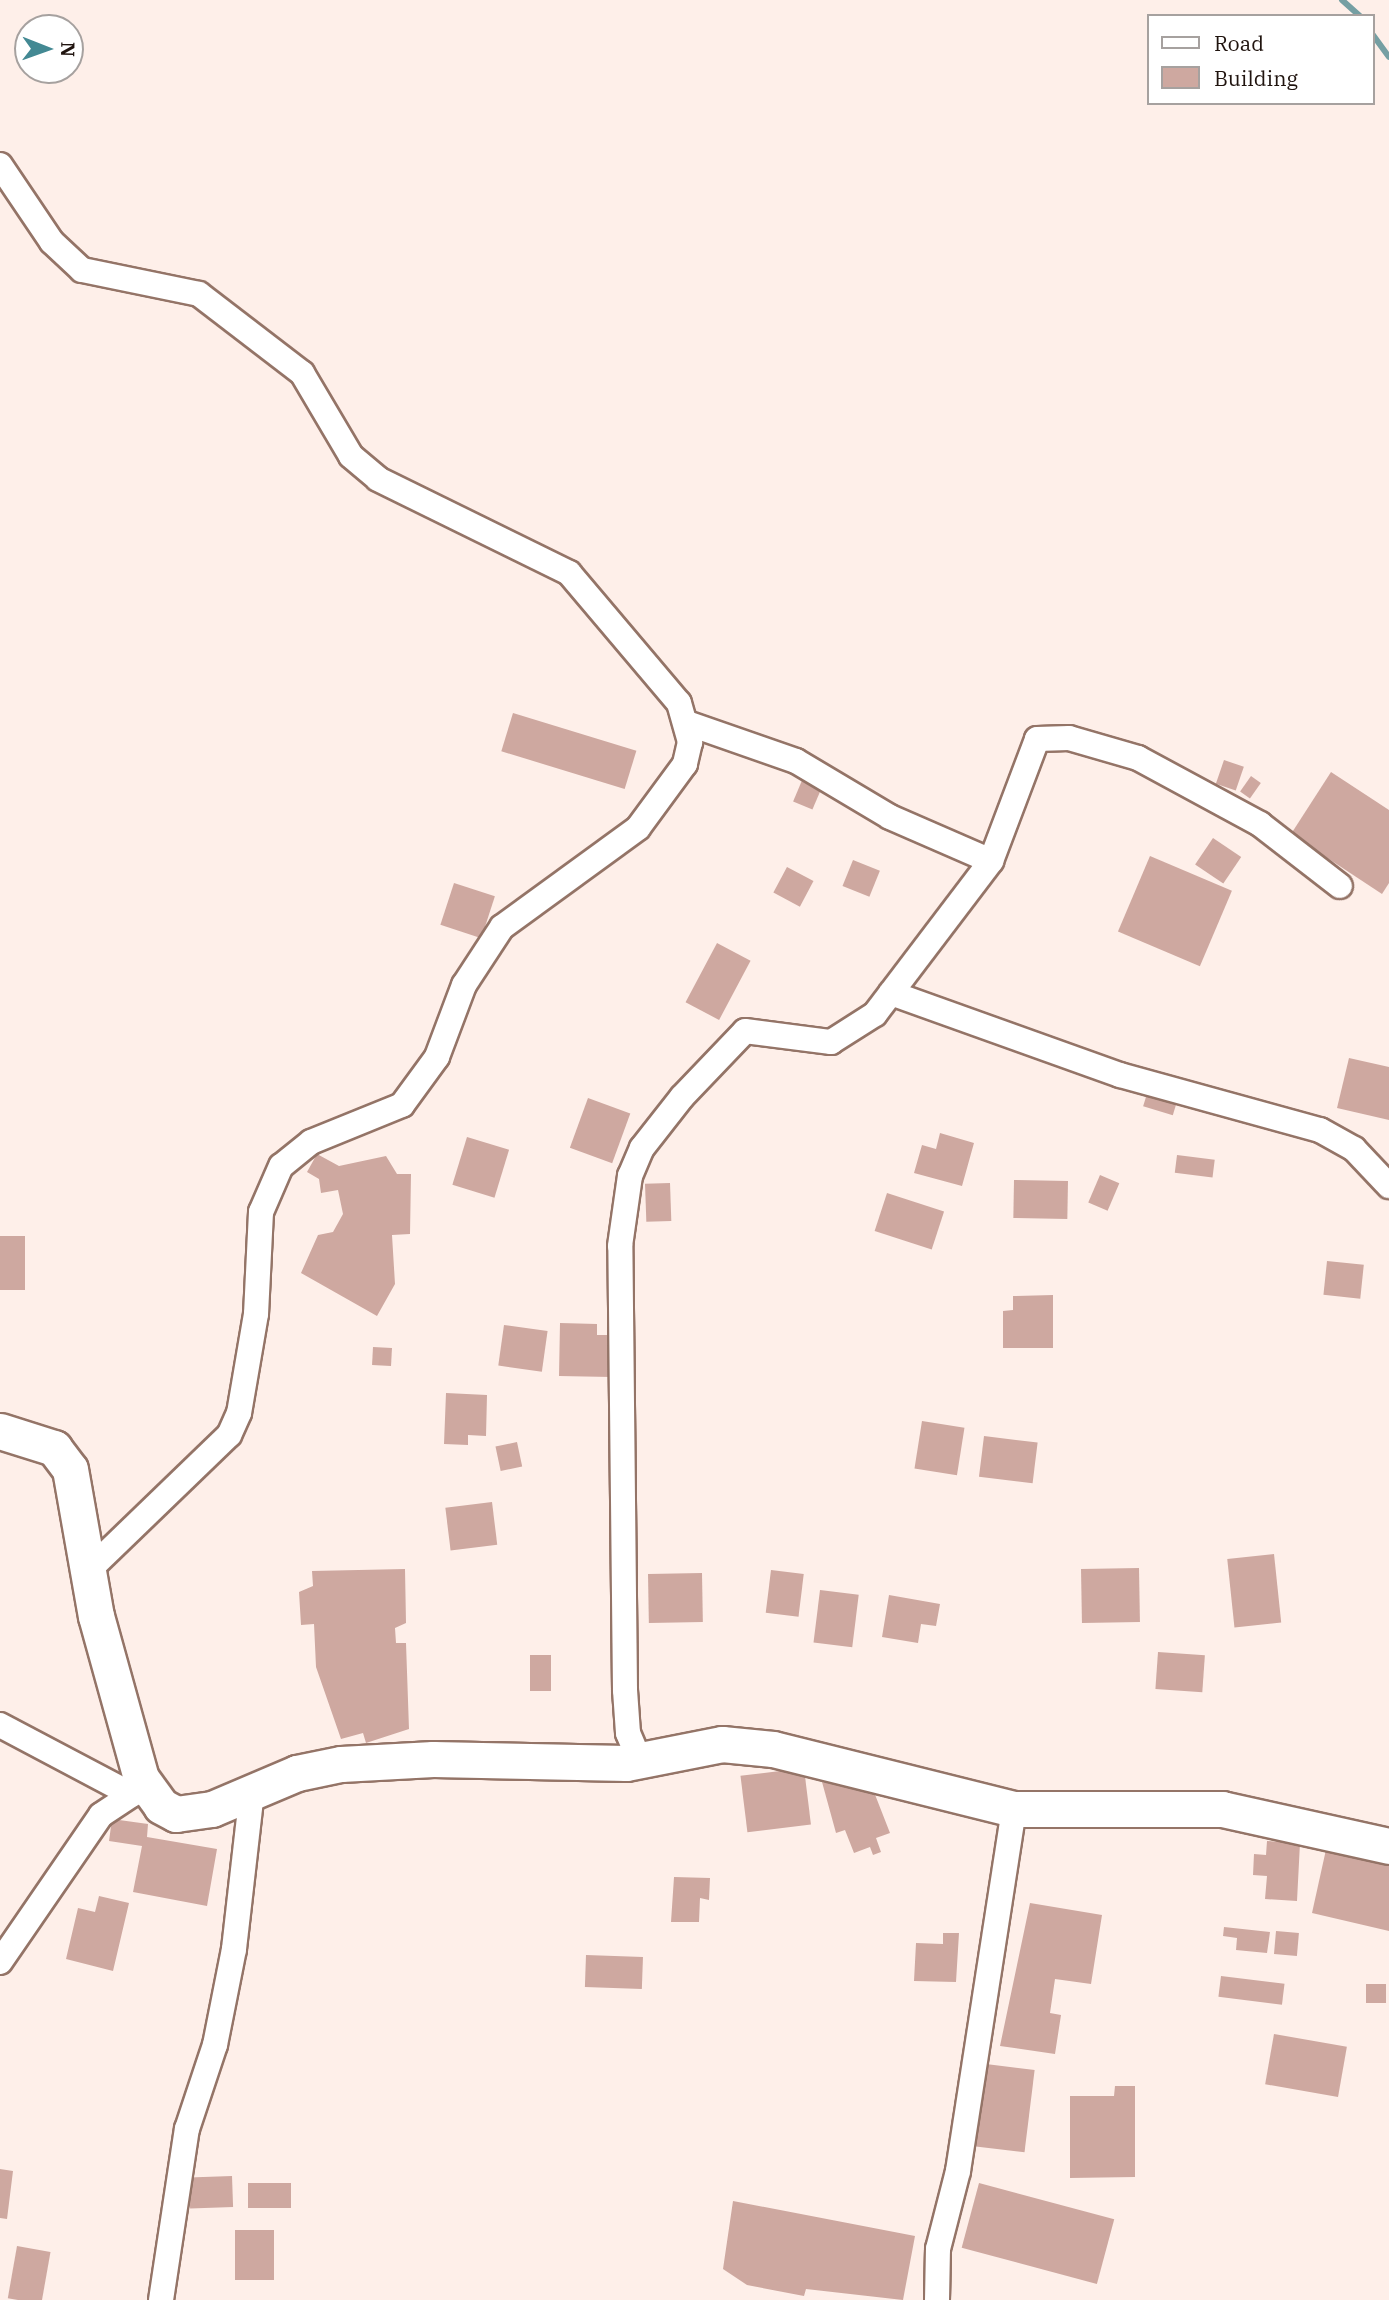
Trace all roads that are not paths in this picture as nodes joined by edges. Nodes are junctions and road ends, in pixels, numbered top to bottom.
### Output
1 (1, 169) edge
2 (687, 723) junction
3 (991, 861) junction
4 (1340, 887) dead end
5 (891, 993) junction
6 (1389, 1186) edge
7 (0, 1431) edge
8 (88, 1570) junction
9 (0, 1725) edge
10 (639, 1759) junction
11 (139, 1790) junction
12 (251, 1792) junction
13 (1014, 1809) junction
14 (1389, 1846) edge
15 (0, 1962) edge
16 (161, 2300) edge
17 (937, 2300) edge

1 - 2 street
2 - 3 street
2 - 8 street
3 - 4 street
3 - 5 street
5 - 6 street
5 - 10 street
7 - 8 street
8 - 11 street
9 - 11 street
10 - 12 street
10 - 13 street
11 - 12 street
11 - 15 street
12 - 16 street
13 - 14 street
13 - 17 street

